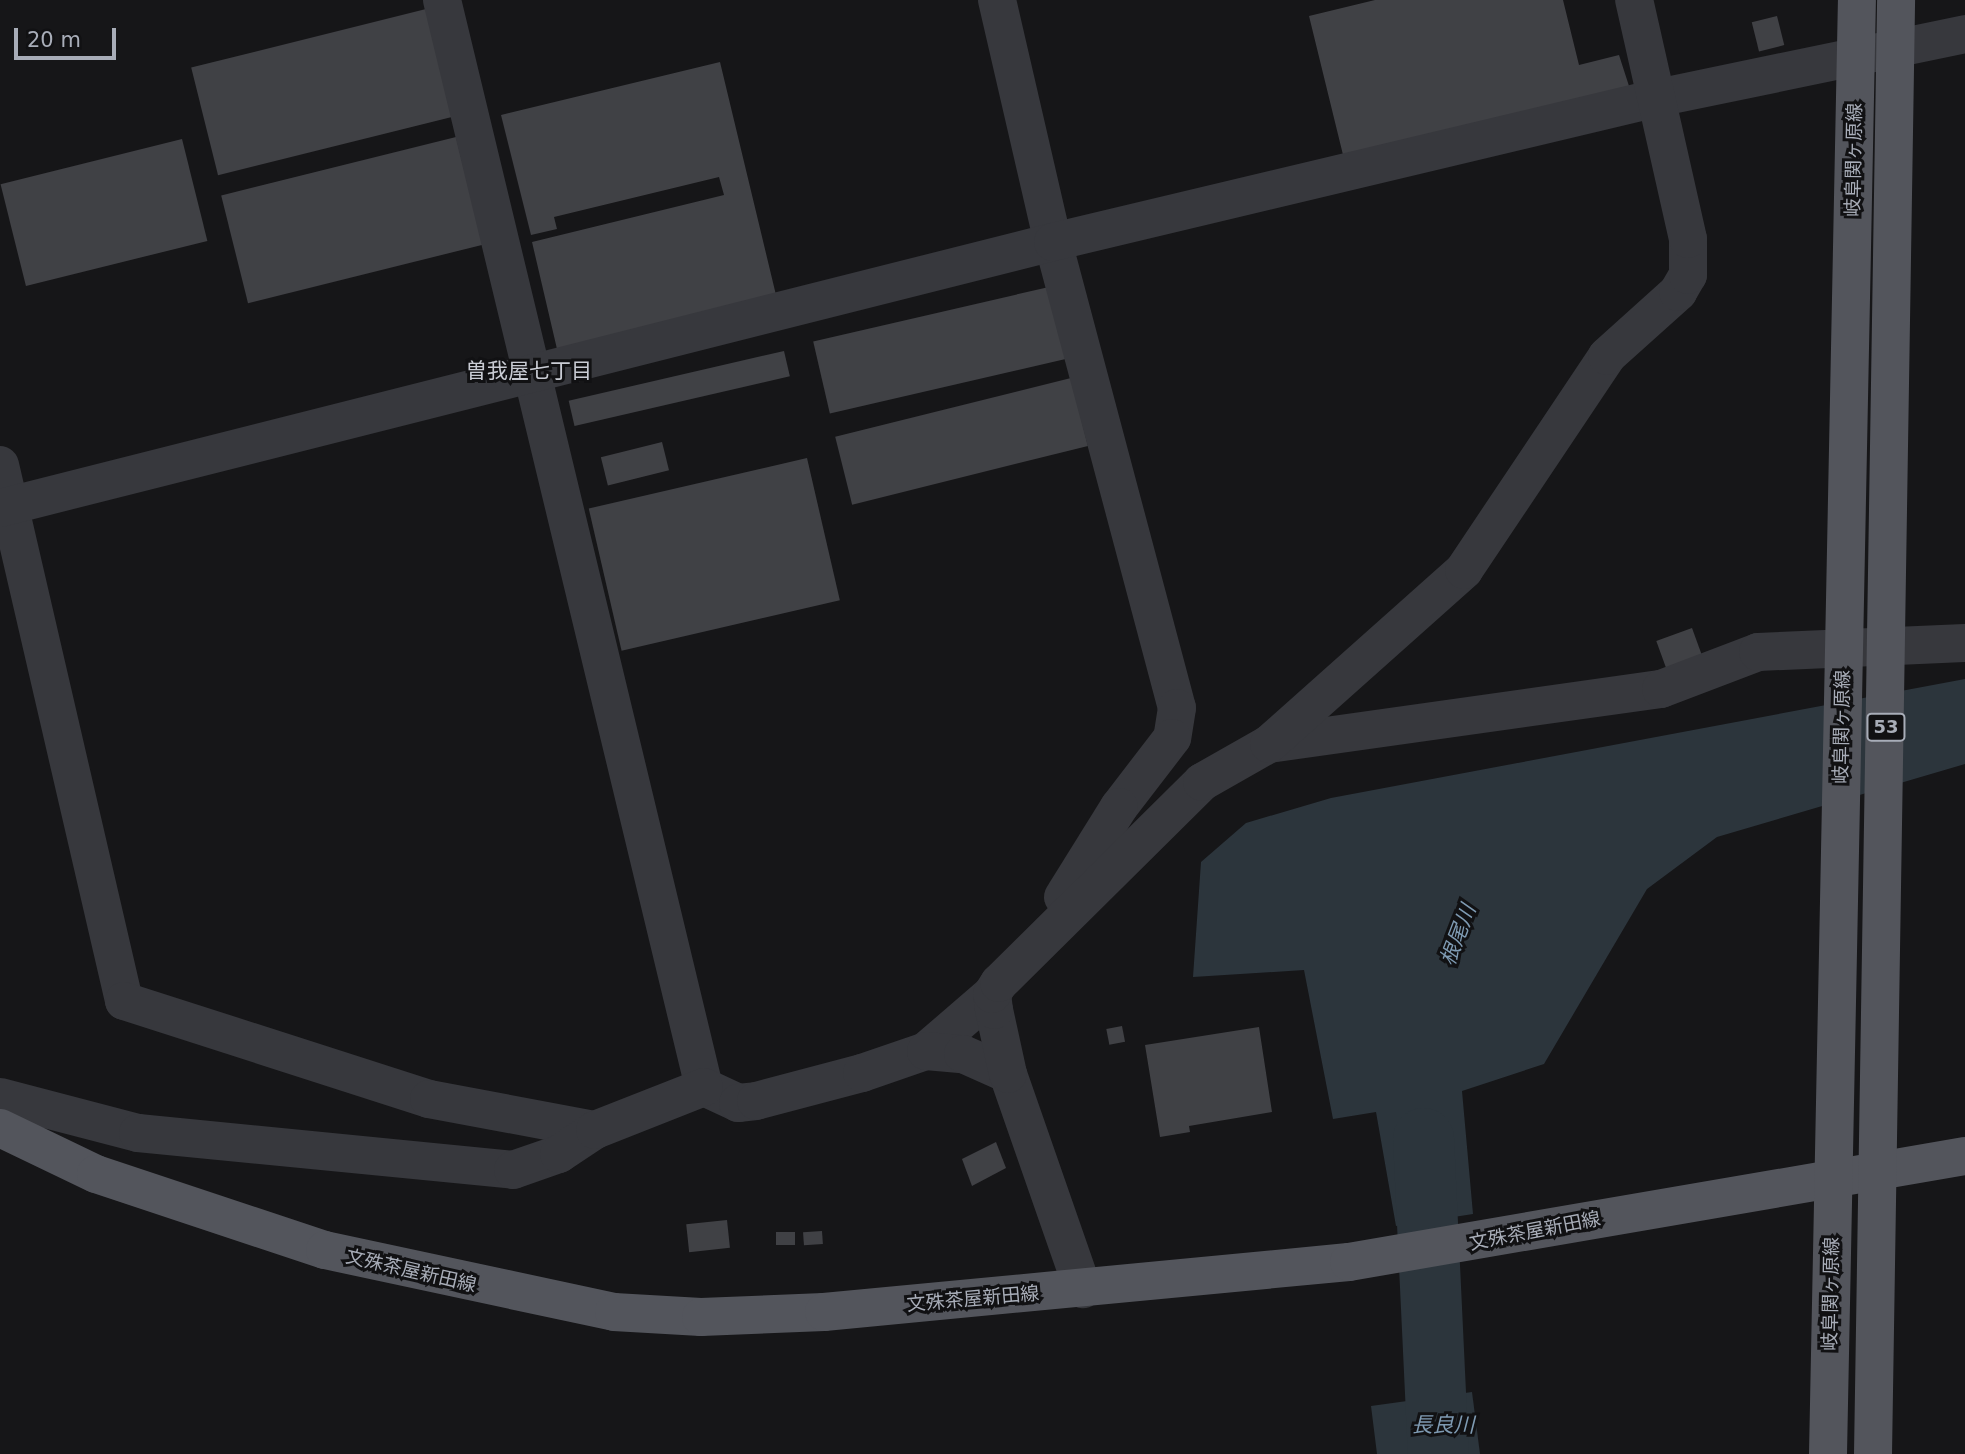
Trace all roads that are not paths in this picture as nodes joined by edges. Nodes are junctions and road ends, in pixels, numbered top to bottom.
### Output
1 (442, 0) edge
2 (997, 0) edge
3 (1634, 0) edge
4 (1857, 0) edge
5 (1896, 0) edge
6 (1965, 34) edge
7 (1657, 98) junction
8 (1053, 242) junction
9 (529, 373) junction
10 (0, 466) edge
11 (5, 507) edge
12 (1965, 643) edge
13 (1269, 744) junction
14 (1028, 956) junction
15 (992, 994) junction
16 (926, 1051) junction
17 (1009, 1073) junction
18 (704, 1087) junction
19 (0, 1097) edge
20 (0, 1128) edge
21 (595, 1130) junction
22 (1965, 1156) edge
23 (1083, 1289) junction
24 (1828, 1454) edge
25 (1873, 1454) edge

1 - 9 street
2 - 8 street
3 - 7 street
4 - 24 main road, 岐阜関ヶ原線 / 53
5 - 25 main road, 岐阜関ヶ原線 / 53
6 - 7 street
7 - 8 street
7 - 13 street
8 - 9 street
8 - 14 street
9 - 11 street
9 - 18 street
10 - 11 street
11 - 21 street
12 - 13 street
13 - 14 street
14 - 15 street
15 - 16 street
15 - 17 street
16 - 17 street
16 - 18 street
17 - 23 street
18 - 21 street
19 - 21 street
20 - 23 main road, 文殊茶屋新田線
22 - 23 main road, 文殊茶屋新田線

